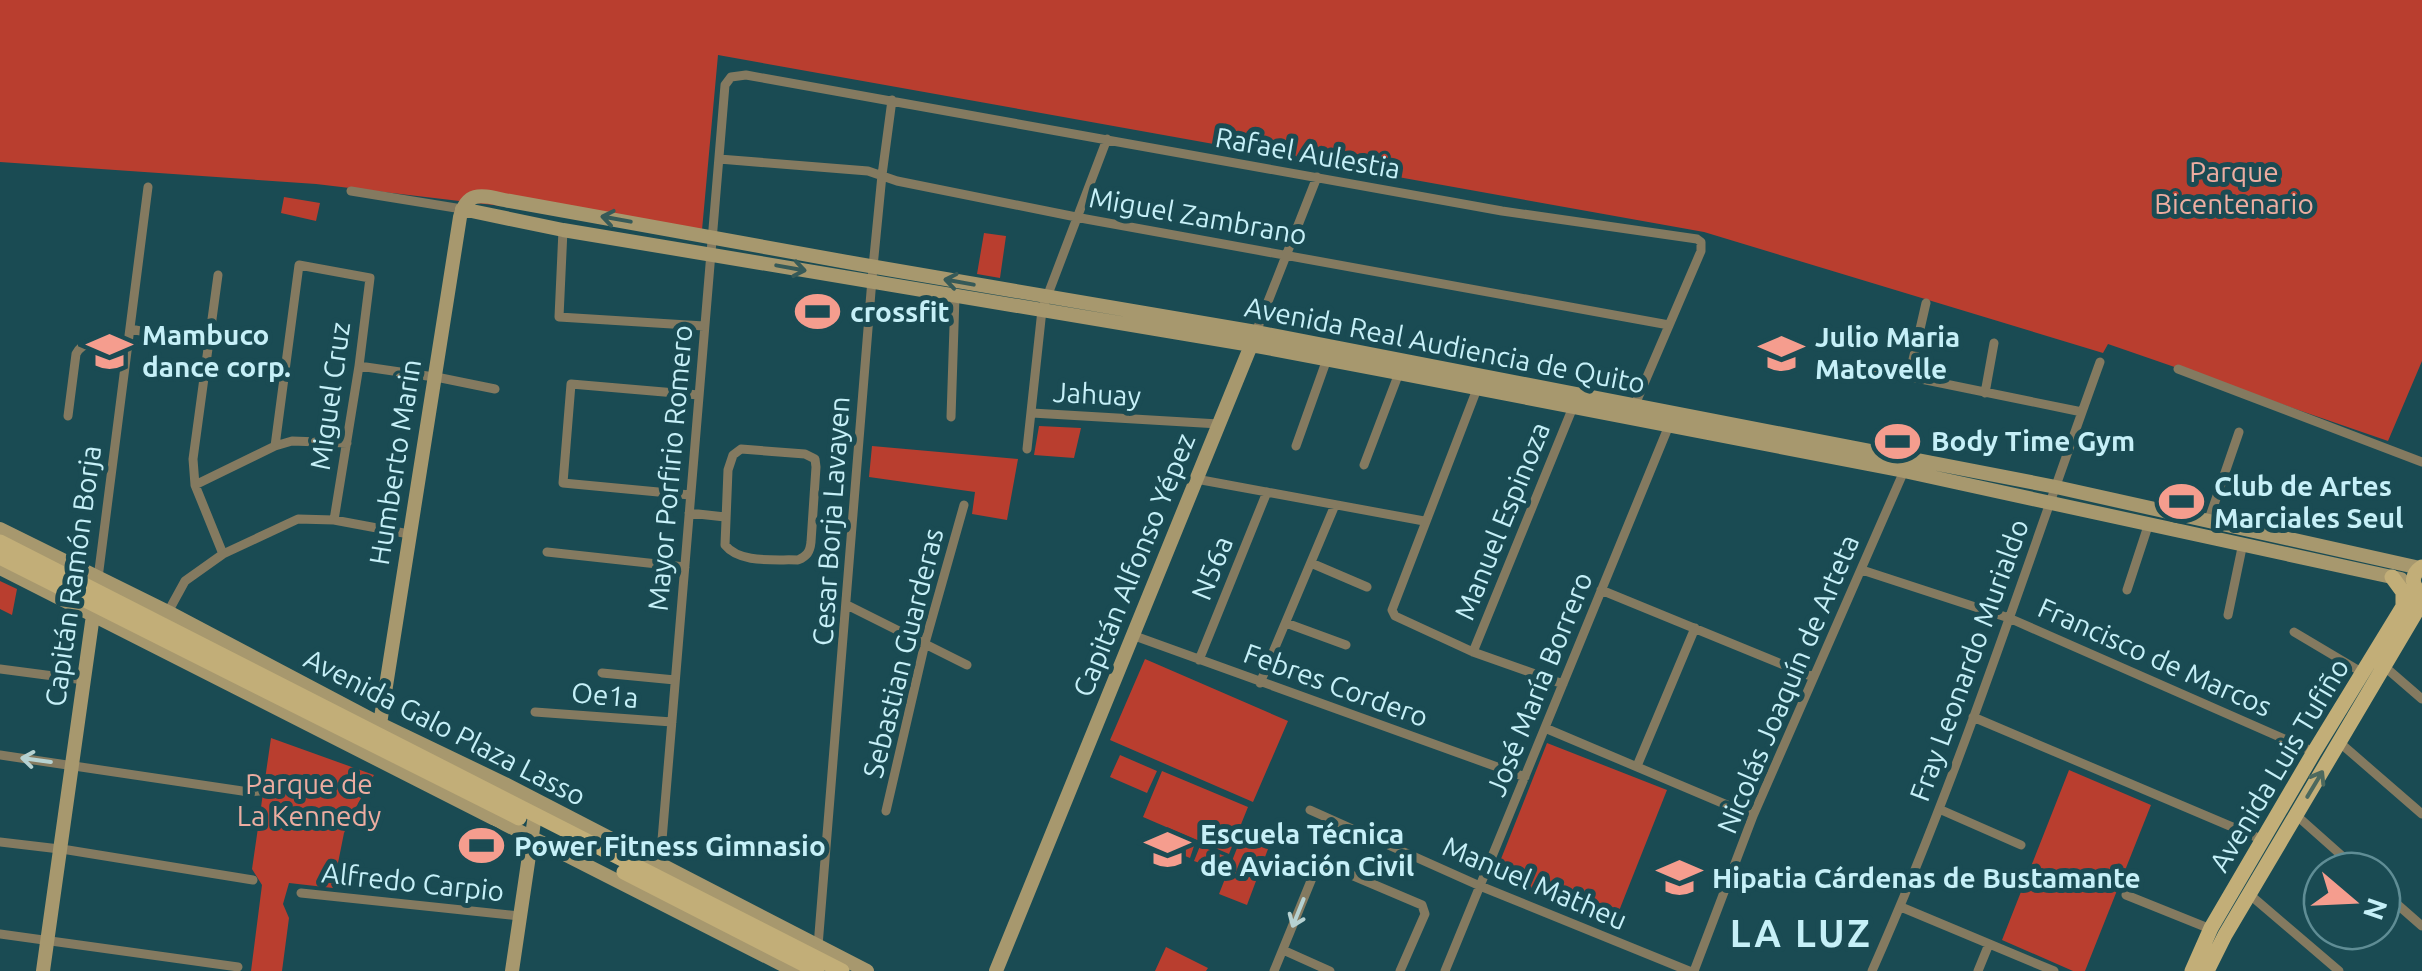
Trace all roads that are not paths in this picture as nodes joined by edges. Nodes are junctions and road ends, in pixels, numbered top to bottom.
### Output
1 (731, 77) joint
2 (892, 100) junction
3 (1107, 140) junction
4 (719, 159) junction
5 (882, 175) junction
6 (1317, 177) junction
7 (148, 187) dead end
8 (351, 191) dead end
9 (462, 209) junction
10 (1078, 217) junction
11 (564, 230) junction
12 (712, 236) junction
13 (710, 254) junction
14 (1287, 255) junction
15 (872, 274) junction
16 (218, 275) dead end
17 (955, 296) junction
18 (1043, 303) junction
19 (1926, 303) dead end
20 (1669, 325) junction
21 (704, 326) junction
22 (130, 329) junction
23 (1253, 339) junction
24 (209, 344) junction
25 (1994, 344) dead end
26 (128, 348) junction
27 (1327, 359) junction
28 (2100, 362) dead end
29 (359, 366) junction
30 (2178, 369) dead end
31 (1877, 370) dead end
32 (1398, 373) junction
33 (435, 377) junction
34 (1909, 377) junction
35 (495, 389) dead end
36 (1477, 389) junction
37 (1985, 393) junction
38 (699, 395) junction
39 (1572, 407) junction
40 (1634, 407) junction
41 (2082, 412) junction
42 (1032, 413) junction
43 (68, 416) dead end
44 (951, 417) dead end
45 (1671, 420) junction
46 (1218, 424) junction
47 (2240, 432) dead end
48 (347, 442) junction
49 (275, 446) junction
50 (1296, 446) dead end
51 (1027, 449) dead end
52 (2422, 462) edge
53 (1364, 465) dead end
54 (1904, 471) junction
55 (1196, 479) junction
56 (194, 485) junction
57 (1267, 492) junction
58 (2053, 494) junction
59 (690, 496) junction
60 (964, 505) dead end
61 (1335, 505) junction
62 (689, 514) junction
63 (725, 517) junction
64 (334, 520) junction
65 (1424, 521) junction
66 (2208, 522) junction
67 (2149, 523) junction
68 (0, 529) edge
69 (409, 534) junction
70 (0, 542) edge
71 (2243, 542) junction
72 (547, 552) dead end
73 (222, 554) junction
74 (0, 556) edge
75 (1311, 563) junction
76 (684, 567) junction
77 (0, 568) edge
78 (1862, 570) junction
79 (2392, 577) junction
80 (2419, 583) edge
81 (1367, 588) dead end
82 (1602, 590) junction
83 (2126, 590) dead end
84 (95, 597) junction
85 (847, 605) junction
86 (2403, 606) junction
87 (168, 612) junction
88 (2228, 615) dead end
89 (2009, 618) junction
90 (1286, 624) junction
91 (1695, 628) junction
92 (2294, 632) dead end
93 (1132, 635) junction
94 (925, 642) junction
95 (1346, 644) dead end
96 (1473, 652) junction
97 (1198, 660) junction
98 (967, 665) dead end
99 (2385, 667) junction
100 (0, 668) edge
101 (602, 673) dead end
102 (2363, 673) junction
103 (1813, 677) junction
104 (84, 680) junction
105 (675, 680) junction
106 (1260, 683) junction
107 (1563, 684) junction
108 (2422, 699) edge
109 (535, 712) dead end
110 (2346, 716) junction
111 (1973, 718) junction
112 (672, 722) junction
113 (380, 724) junction
114 (1545, 728) junction
115 (2339, 742) junction
116 (2314, 752) junction
117 (0, 755) edge
118 (73, 765) junction
119 (1636, 766) junction
120 (1525, 777) junction
121 (271, 790) dead end
122 (1939, 809) junction
123 (1310, 810) dead end
124 (886, 811) dead end
125 (2422, 814) edge
126 (1753, 816) junction
127 (2296, 816) junction
128 (533, 826) junction
129 (2263, 840) junction
130 (0, 842) edge
131 (2021, 845) dead end
132 (60, 849) junction
133 (2336, 851) edge
134 (660, 864) junction
135 (253, 880) dead end
136 (1480, 886) junction
137 (301, 893) dead end
138 (2126, 894) dead end
139 (2249, 894) junction
140 (1901, 907) junction
141 (2402, 908) edge
142 (519, 916) junction
143 (2422, 926) edge
144 (2218, 932) junction
145 (0, 934) edge
146 (47, 941) junction
147 (1989, 944) junction
148 (818, 946) junction
149 (1283, 950) junction
150 (238, 968) dead end
151 (2210, 970) edge
152 (43, 971) edge
153 (512, 971) edge
154 (794, 971) edge
155 (817, 971) edge
156 (842, 971) edge
157 (867, 971) edge
158 (996, 971) edge
159 (1274, 971) edge
160 (1330, 971) edge
161 (1400, 971) edge
162 (1446, 971) edge
163 (1692, 971) edge
164 (1872, 971) edge
165 (1978, 971) edge
166 (2054, 971) edge
167 (2192, 971) edge
168 (2339, 971) edge

1 - 2 street, Rafael Aulestia
1 - 4 street, Mayor Porfirio Romero
2 - 3 street, Rafael Aulestia
2 - 5 street, Cesar Borja Lavayen
3 - 6 street, Rafael Aulestia
3 - 10 street
4 - 5 street, Miguel Zambrano
4 - 12 street, Mayor Porfirio Romero
5 - 10 street, Miguel Zambrano
5 - 15 street, Cesar Borja Lavayen
6 - 14 street, Capitán Alfonso Yépez
6 - 20 street, Rafael Aulestia
7 - 22 street, Capitán Ramón Borja
8 - 9 street, Avenida Real Audiencia de Quito
9 - 11 main road, Avenida Real Audiencia de Quito
12 -> 9 main road, Avenida Real Audiencia de Quito
9 - 33 main road, Humberto Marin
10 - 14 street, Miguel Zambrano
10 - 18 street
11 - 13 main road, Avenida Real Audiencia de Quito
11 - 21 street
12 - 13 street, Mayor Porfirio Romero
12 - 15 main road, Avenida Real Audiencia de Quito
13 -> 15 main road, Avenida Real Audiencia de Quito
13 - 21 street, Mayor Porfirio Romero
14 - 20 street, Miguel Zambrano
14 - 23 street, Capitán Alfonso Yépez
15 - 17 main road, Avenida Real Audiencia de Quito
18 -> 15 main road, Avenida Real Audiencia de Quito
15 - 85 street, Cesar Borja Lavayen
16 - 24 street
17 - 18 main road, Avenida Real Audiencia de Quito
17 - 44 street
18 - 23 main road, Avenida Real Audiencia de Quito
18 - 42 street
19 - 34 street
20 - 40 street, Rafael Aulestia
21 - 38 street, Mayor Porfirio Romero
22 - 24 street
22 - 26 street, Capitán Ramón Borja
23 - 27 main road, Avenida Real Audiencia de Quito
23 - 40 main road, Avenida Real Audiencia de Quito
23 - 46 main road, Capitán Alfonso Yépez
24 - 56 street
25 - 37 street
26 - 43 street
26 - 84 street, Capitán Ramón Borja
27 - 32 main road, Avenida Real Audiencia de Quito
27 - 50 street
28 - 41 street, Fray Leonardo Murialdo
29 - 33 street
29 - 48 street, Miguel Cruz
29 - 49 street, Miguel Cruz
30 - 52 street
31 - 34 street
32 - 36 main road, Avenida Real Audiencia de Quito
32 - 53 street
33 - 35 street
33 - 69 main road, Humberto Marin
34 - 37 street
36 - 39 main road, Avenida Real Audiencia de Quito
36 - 65 street
37 - 41 street
38 - 59 street, Mayor Porfirio Romero
38 - 59 street
39 - 45 main road, Avenida Real Audiencia de Quito
39 - 96 street, Manuel Espinoza
40 - 45 main road, Avenida Real Audiencia de Quito
41 - 58 street, Fray Leonardo Murialdo
42 - 46 street, Jahuay
42 - 51 street
45 - 54 main road, Avenida Real Audiencia de Quito
45 - 58 main road, Avenida Real Audiencia de Quito
45 - 82 street, José María Borrero
46 - 55 main road, Capitán Alfonso Yépez
47 - 66 street
48 - 49 street
48 - 64 street, Miguel Cruz
49 - 56 street
54 - 58 main road, Avenida Real Audiencia de Quito
54 - 78 street, Nicolás Joaquín de Arteta
55 - 57 street
55 - 93 main road, Capitán Alfonso Yépez
56 - 73 street
57 - 61 street
57 - 97 street, N56a
58 - 66 main road, Avenida Real Audiencia de Quito
58 - 67 main road, Avenida Real Audiencia de Quito
58 - 89 street, Fray Leonardo Murialdo
59 - 62 street, Mayor Porfirio Romero
60 - 94 street, Sebastian Guarderas
61 - 65 street
61 - 75 street
62 - 63 street
62 - 76 street, Mayor Porfirio Romero
63 - 63 street
64 - 69 street
64 - 73 street
65 - 96 street
66 - 80 main road, Avenida Real Audiencia de Quito
67 - 71 main road, Avenida Real Audiencia de Quito
67 - 83 street
68 - 84 main road, Avenida Galo Plaza Lasso
69 - 113 main road, Humberto Marin
70 - 84 main road, Avenida Galo Plaza Lasso
71 - 79 main road, Avenida Real Audiencia de Quito
71 - 88 street
72 - 76 street
73 - 87 street
74 - 84 main road, Avenida Galo Plaza Lasso
75 - 81 street
75 - 90 street
76 - 105 street, Mayor Porfirio Romero
77 - 84 main road, Avenida Galo Plaza Lasso
78 - 89 street, Francisco de Marcos
78 - 103 street, Nicolás Joaquín de Arteta
79 - 80 main road, Avenida Real Audiencia de Quito
79 - 86 main road
80 - 86 main road, Avenida Luis Tufiño
80 - 99 main road, Avenida Luis Tufiño
82 - 91 street
82 - 107 street, José María Borrero
84 - 87 main road, Avenida Galo Plaza Lasso
84 - 104 main road, Capitán Ramón Borja
84 - 128 main road, Avenida Galo Plaza Lasso
85 - 94 street
85 - 148 street, Cesar Borja Lavayen
86 - 102 main road, Avenida Luis Tufiño
87 - 113 main road, Avenida Galo Plaza Lasso
89 - 111 street, Fray Leonardo Murialdo
89 - 116 street, Francisco de Marcos
90 - 95 street
90 - 106 street
91 - 103 street
91 - 119 street
92 - 102 street
93 - 97 street, Febres Cordero
93 - 158 main road, Capitán Alfonso Yépez
94 - 98 street
94 - 124 street, Sebastian Guarderas
96 - 107 street
97 - 106 street, Febres Cordero
99 - 108 street
99 - 110 main road, Avenida Luis Tufiño
100 - 104 street
101 - 105 street
102 - 110 main road, Avenida Luis Tufiño
103 - 126 street, Nicolás Joaquín de Arteta
104 - 118 main road, Capitán Ramón Borja
105 - 112 street, Mayor Porfirio Romero
106 - 120 street, Febres Cordero
107 - 114 street, José María Borrero
109 - 112 street, Oe1a
110 - 115 main road, Avenida Luis Tufiño
110 - 116 main road, Avenida Luis Tufiño
111 - 122 street, Fray Leonardo Murialdo
111 - 129 street
112 - 134 street, Mayor Porfirio Romero
113 - 134 main road, Avenida Galo Plaza Lasso
114 - 119 street
114 - 120 street, José María Borrero
115 - 125 street
127 -> 115 main road, Avenida Luis Tufiño
116 - 129 main road, Avenida Luis Tufiño
118 -> 117 street
118 - 121 street
118 - 132 main road, Capitán Ramón Borja
119 - 126 street
120 - 136 street, José María Borrero
122 - 131 street
122 - 140 street, Fray Leonardo Murialdo
123 - 136 street, Manuel Matheu
126 - 163 street, Nicolás Joaquín de Arteta
127 - 133 street
127 - 139 main road, Avenida Luis Tufiño
128 - 142 main road
128 - 154 main road, Avenida Galo Plaza Lasso
128 - 155 main road, Avenida Galo Plaza Lasso
128 - 156 main road, Avenida Galo Plaza Lasso
129 - 144 main road, Avenida Luis Tufiño
130 - 132 street
132 - 135 street
132 - 146 main road, Capitán Ramón Borja
134 - 148 main road, Avenida Galo Plaza Lasso
136 - 162 street, José María Borrero
136 - 163 street, Manuel Matheu
137 - 142 street, Alfredo Carpio
138 - 144 street
139 - 144 main road, Avenida Luis Tufiño
139 - 168 street
140 - 147 street
140 - 164 street, Fray Leonardo Murialdo
141 - 143 street
142 - 153 main road
144 - 151 main road, Avenida Luis Tufiño
144 - 167 main road, Avenida Luis Tufiño
145 - 146 street
146 - 150 street
146 - 152 main road, Capitán Ramón Borja
147 - 165 street
147 - 166 street
148 - 157 main road, Avenida Galo Plaza Lasso
149 - 159 street
149 - 160 street
161 -> 149 street

